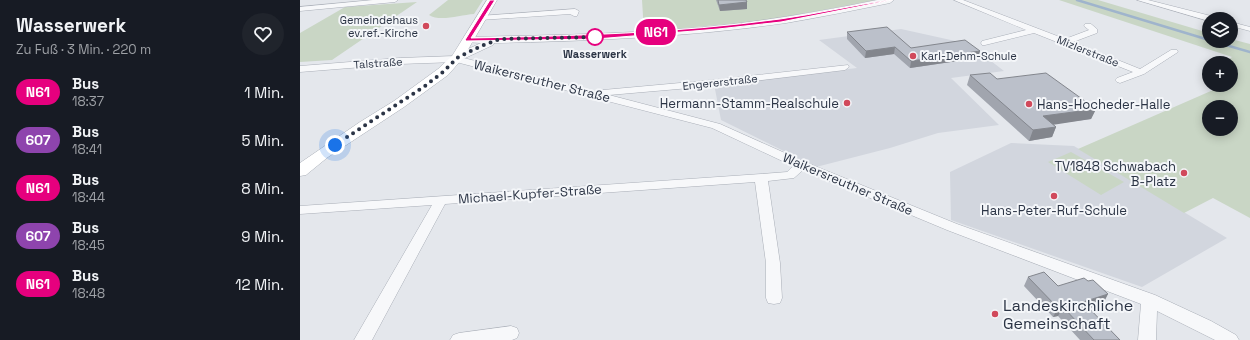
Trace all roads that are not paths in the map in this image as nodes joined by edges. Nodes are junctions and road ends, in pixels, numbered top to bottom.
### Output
1 (395, 0) edge
2 (492, 0) edge
3 (890, 0) edge
4 (957, 0) edge
5 (1140, 0) edge
6 (578, 1) dead end
7 (300, 9) edge
8 (1202, 16) edge
9 (480, 18) junction
10 (1088, 26) dead end
11 (1238, 26) edge
12 (1250, 29) edge
13 (1035, 30) junction
14 (500, 39) junction
15 (468, 40) junction
16 (1066, 42) junction
17 (984, 43) dead end
18 (1174, 52) dead end
19 (457, 58) junction
20 (845, 68) dead end
21 (300, 69) edge
22 (1141, 72) junction
23 (1120, 80) dead end
24 (594, 94) junction
25 (801, 165) junction
26 (300, 171) edge
27 (761, 178) junction
28 (441, 200) junction
29 (300, 210) edge
30 (774, 298) dead end
31 (1149, 300) junction
32 (511, 333) dead end
33 (363, 340) edge
34 (459, 340) edge
35 (1147, 340) edge
36 (1230, 340) edge

1 - 7 street
2 - 9 main road
3 - 14 street
4 - 13 street, Mizlerstraße
5 - 8 street
6 - 9 street
9 - 15 main road
10 - 16 street
11 - 12 street
13 - 16 street, Mizlerstraße
13 - 17 street
14 - 15 street
14 - 19 street
15 - 19 main road
16 - 22 street, Mizlerstraße
18 - 22 street, Mizlerstraße
19 - 21 street, Talstraße
19 - 24 street, Waikersreuther Straße
19 - 26 main road
20 - 24 street, Engererstraße
22 - 23 street, Mizlerstraße
24 - 25 street, Waikersreuther Straße
25 - 27 street, Michael-Kupfer-Straße
25 - 31 street, Waikersreuther Straße
27 - 28 street, Michael-Kupfer-Straße
27 - 30 street
28 - 29 street, Michael-Kupfer-Straße
28 - 33 street
31 - 35 street
31 - 36 street, Waikersreuther Straße
32 - 34 street

